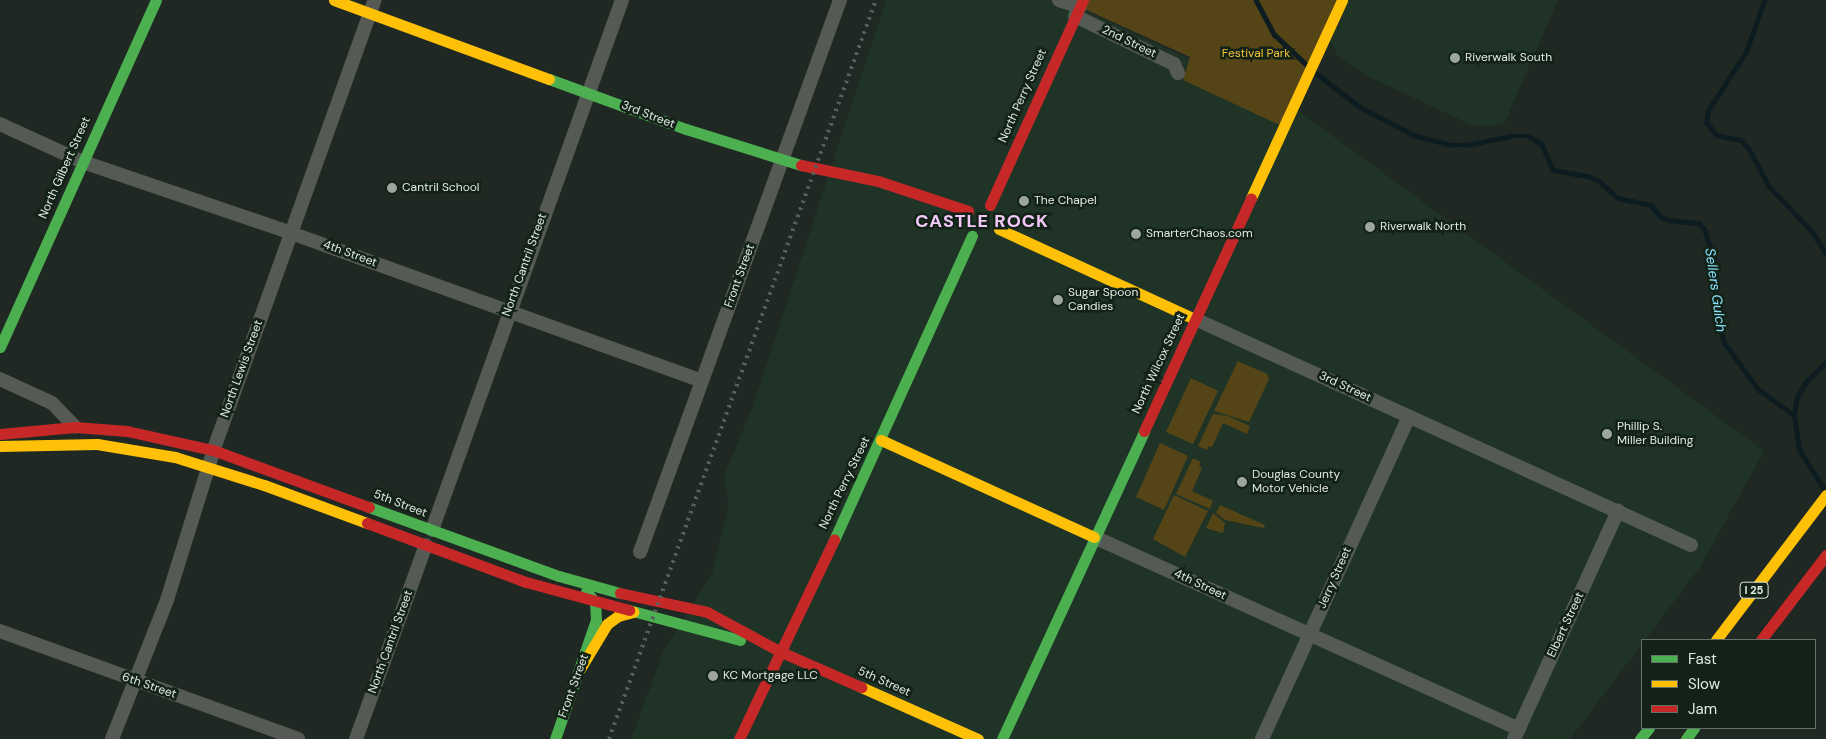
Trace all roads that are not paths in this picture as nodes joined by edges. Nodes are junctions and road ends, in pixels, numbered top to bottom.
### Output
1 (156, 0) edge
2 (334, 0) edge
3 (622, 0) edge
4 (840, 0) edge
5 (1059, 0) edge
6 (1342, 0) edge
7 (373, 7) edge
8 (1079, 8) edge
9 (1178, 73) dead end
10 (587, 92) junction
11 (0, 124) edge
12 (783, 161) junction
13 (82, 162) junction
14 (968, 211) junction
15 (994, 223) junction
16 (290, 233) junction
17 (972, 236) junction
18 (508, 312) junction
19 (1194, 319) junction
20 (0, 347) edge
21 (0, 379) edge
22 (701, 382) junction
23 (1409, 416) junction
24 (75, 427) junction
25 (0, 434) edge
26 (881, 440) junction
27 (0, 446) edge
28 (213, 450) junction
29 (208, 466) junction
30 (1826, 495) edge
31 (1618, 511) junction
32 (432, 530) junction
33 (1094, 537) junction
34 (426, 545) junction
35 (1691, 545) dead end
36 (640, 552) dead end
37 (1826, 555) edge
38 (558, 576) junction
39 (543, 587) junction
40 (595, 602) junction
41 (633, 612) junction
42 (0, 631) edge
43 (593, 633) junction
44 (1309, 635) junction
45 (1717, 639) edge
46 (1762, 639) edge
47 (779, 651) junction
48 (580, 669) junction
49 (134, 682) junction
50 (1648, 729) edge
51 (1517, 734) edge
52 (112, 739) edge
53 (298, 739) edge
54 (356, 739) edge
55 (555, 739) edge
56 (739, 739) edge
57 (978, 739) edge
58 (1002, 739) edge
59 (1262, 739) edge
60 (1640, 739) edge

1 - 13 main road, North Gilbert Street
2 - 7 main road, 3rd Street
3 - 10 street, North Cantril Street
4 - 12 street, Front Street
5 - 8 street, 2nd Street
6 - 19 main road, North Wilcox Street
7 - 10 main road, 3rd Street
7 - 16 street, North Lewis Street
8 - 9 street, 2nd Street
8 - 15 main road, North Perry Street
10 - 12 main road, 3rd Street
10 - 18 street, North Cantril Street
11 - 13 street, 4th Street
12 - 14 main road, 3rd Street
12 - 22 street, Front Street
13 - 16 street, 4th Street
13 - 20 main road, North Gilbert Street
14 - 15 main road
14 - 17 main road
15 - 17 main road, 3rd Street
15 - 19 main road, 3rd Street
16 - 18 street, 4th Street
16 - 28 street, North Lewis Street
17 - 26 main road, North Perry Street
18 - 22 street, 4th Street
18 - 32 street, North Cantril Street
19 - 23 street, 3rd Street
19 - 33 main road, North Wilcox Street
21 - 24 street
22 - 36 street, Front Street
23 - 31 street, 3rd Street
23 - 44 street, Jerry Street
24 - 25 main road, 5th Street
24 - 28 main road, 5th Street
26 - 33 main road, 4th Street
26 - 47 main road, North Perry Street
27 - 29 main road, 5th Street
28 - 29 street, North Lewis Street
28 - 32 main road, 5th Street
29 - 34 main road, 5th Street
29 - 49 street, North Lewis Street
30 - 45 main road, I 25
31 - 35 street, 3rd Street
31 - 51 street, Elbert Street
32 - 38 main road, 5th Street
33 - 44 street, 4th Street
33 - 58 main road, North Wilcox Street
34 - 39 main road, 5th Street
34 - 54 street, North Cantril Street
37 - 46 main road
38 - 40 main road
38 - 47 main road, 5th Street
39 - 40 main road, 5th Street
39 - 43 main road
40 - 41 main road, 5th Street
40 - 43 main road, Front Street
41 - 47 main road, 5th Street
41 - 48 main road
42 - 49 street, 6th Street
43 - 48 main road, Front Street
44 - 51 street, 4th Street
44 - 59 street, Jerry Street
47 - 56 main road, North Perry Street
47 - 57 main road, 5th Street
48 - 55 main road, Front Street
49 - 52 street, North Lewis Street
49 - 53 street, 6th Street
50 - 60 main road

